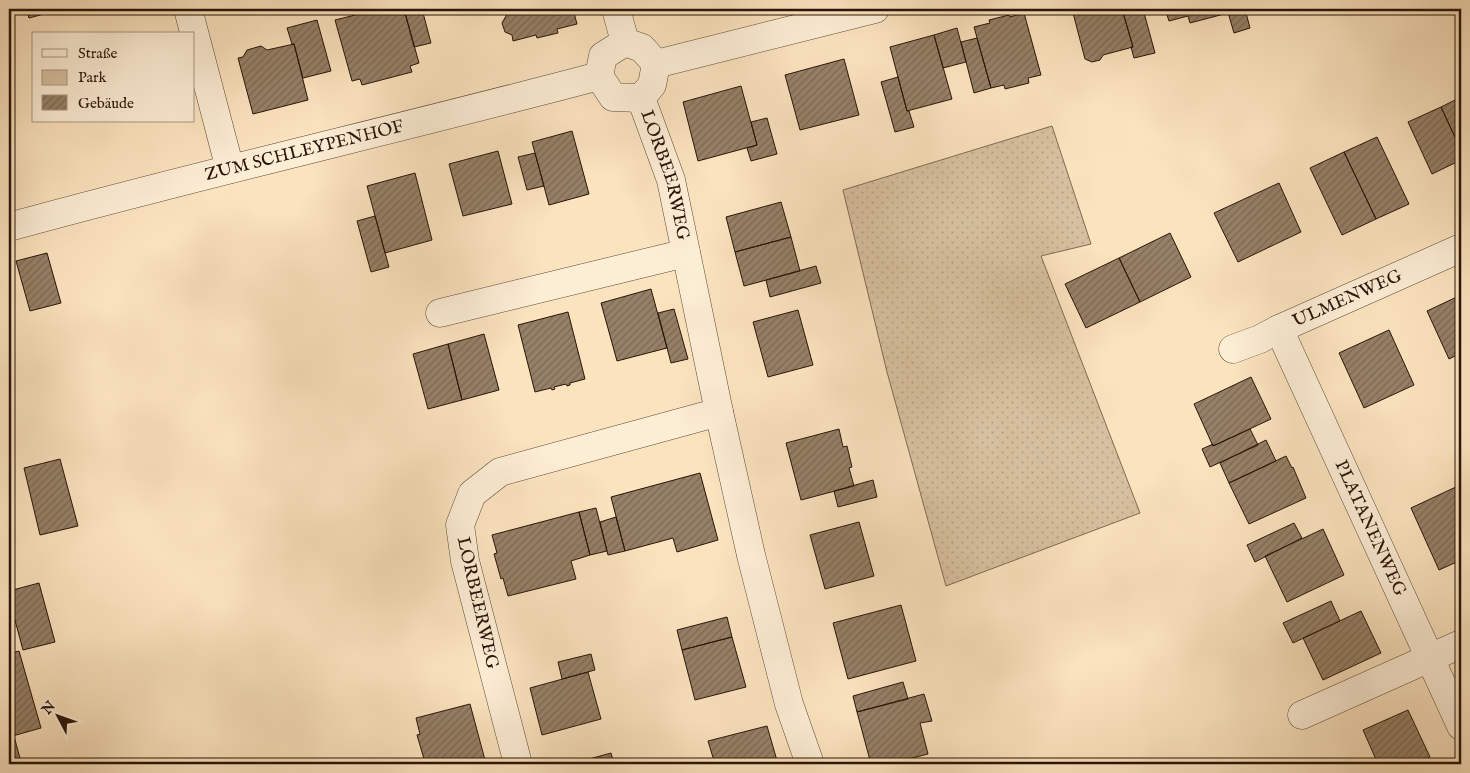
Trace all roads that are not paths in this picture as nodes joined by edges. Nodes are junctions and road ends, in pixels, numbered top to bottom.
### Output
1 (188, 9) edge
2 (616, 9) edge
3 (875, 9) edge
4 (194, 32) edge
5 (195, 36) edge
6 (625, 42) junction
7 (656, 64) junction
8 (599, 76) junction
9 (641, 98) junction
10 (230, 169) junction
11 (9, 227) edge
12 (1461, 248) edge
13 (686, 253) junction
14 (440, 313) dead end
15 (1279, 329) junction
16 (1233, 349) dead end
17 (719, 412) junction
18 (1461, 644) edge
19 (1430, 658) junction
20 (1302, 714) dead end
21 (1461, 726) edge
22 (518, 764) edge
23 (810, 764) edge

1 - 4 street
2 - 6 street
3 - 7 street
5 - 10 street
6 - 7 street
6 - 8 street
7 - 9 street
8 - 9 street
8 - 10 street, ZUM SCHLEYPENHOF
9 - 13 street, LORBEERWEG
10 - 11 street, ZUM SCHLEYPENHOF
12 - 15 street, ULMENWEG
13 - 14 street, LORBEERWEG
13 - 17 street, LORBEERWEG
15 - 16 street, ULMENWEG
15 - 19 street, PLATANENWEG
17 - 22 street, LORBEERWEG
17 - 23 street, LORBEERWEG
18 - 19 street
19 - 20 street
19 - 21 street, PLATANENWEG

